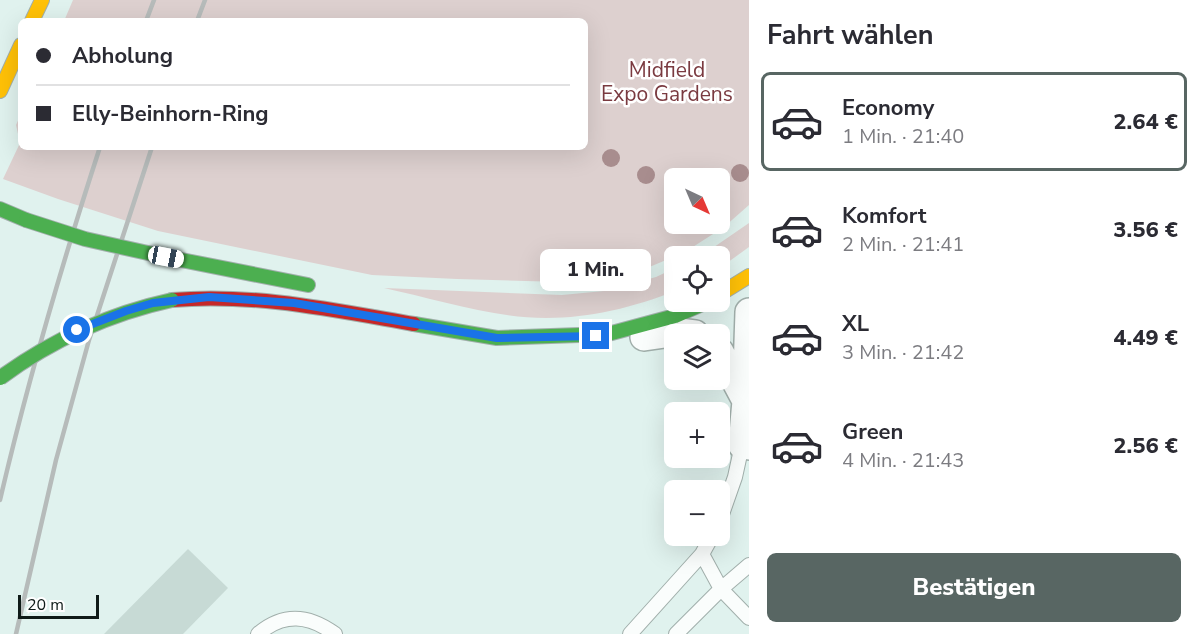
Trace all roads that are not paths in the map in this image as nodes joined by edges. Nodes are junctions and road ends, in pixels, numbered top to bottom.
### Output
1 (42, 0) edge
2 (33, 18) edge
3 (18, 52) edge
4 (0, 91) edge
5 (0, 209) edge
6 (749, 276) edge
7 (319, 287) dead end
8 (730, 288) edge
9 (379, 304) dead end
10 (684, 312) edge
11 (749, 312) edge
12 (406, 323) junction
13 (608, 334) junction
14 (664, 334) edge
15 (730, 371) edge
16 (0, 378) edge
17 (746, 401) junction
18 (746, 445) edge
19 (730, 491) edge
20 (706, 546) edge
21 (702, 554) junction
22 (749, 566) edge
23 (721, 589) junction
24 (749, 618) edge
25 (258, 634) edge
26 (335, 634) edge
27 (630, 634) edge
28 (676, 634) edge

1 - 2 main road
3 - 4 main road
5 - 7 main road, bridge
6 - 8 main road
9 - 12 main road
10 - 13 main road
11 - 17 street
12 - 13 main road
12 - 16 main road, bridge
13 - 14 street
15 - 17 street
17 - 18 street
18 - 19 lane
20 - 21 lane
21 - 23 lane
21 - 27 lane
22 - 23 lane
23 - 24 lane
23 - 28 lane
25 - 26 lane

